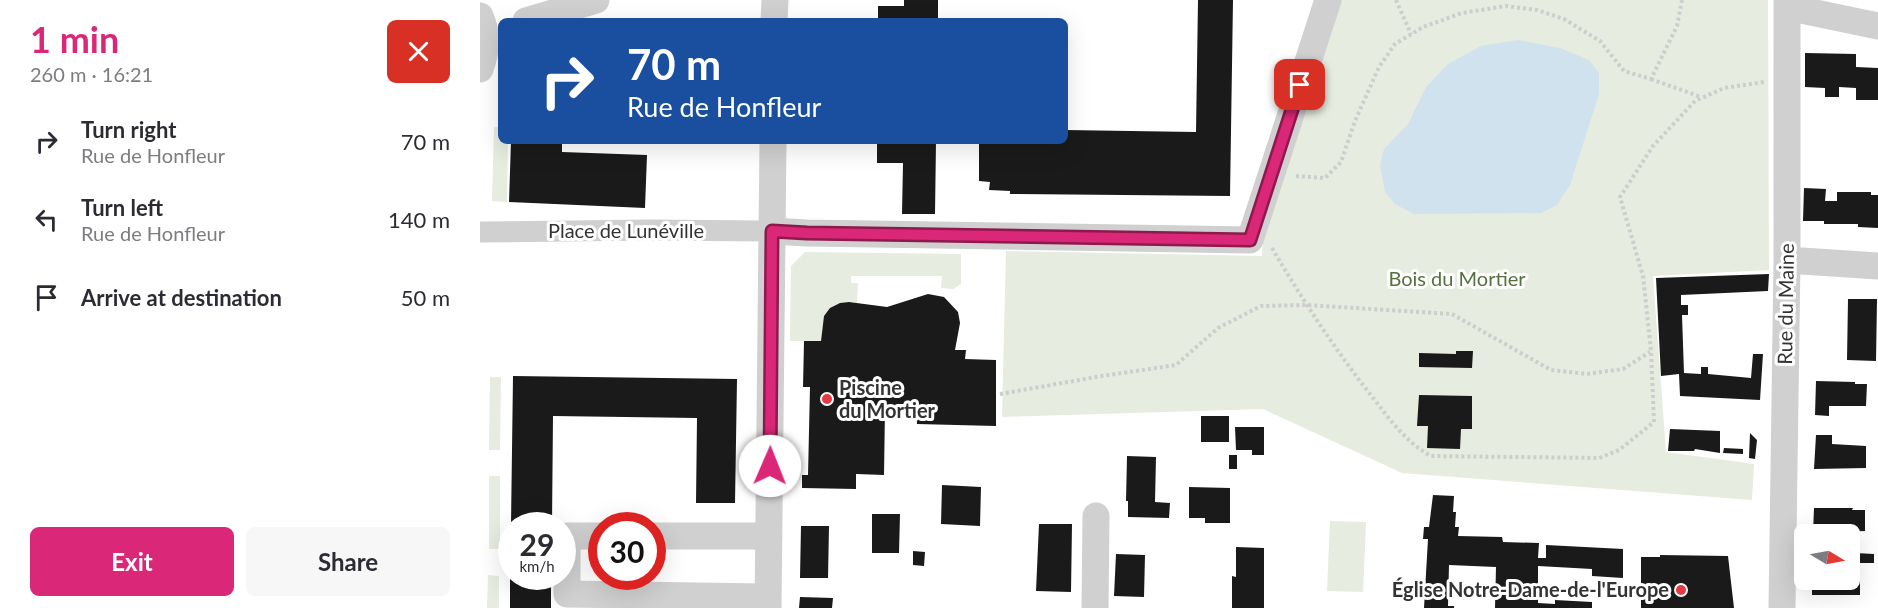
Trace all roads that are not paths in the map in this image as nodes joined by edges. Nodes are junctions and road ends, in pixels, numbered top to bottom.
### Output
1 (596, 0) edge
2 (774, 0) edge
3 (1328, 0) edge
4 (1787, 3) edge
5 (536, 18) edge
6 (774, 18) edge
7 (1878, 26) edge
8 (489, 27) edge
9 (480, 69) edge
10 (773, 144) edge
11 (772, 231) junction
12 (480, 232) edge
13 (1787, 260) junction
14 (1878, 266) edge
15 (1096, 516) dead end
16 (588, 536) edge
17 (666, 536) edge
18 (769, 536) junction
19 (768, 602) edge
20 (1095, 608) edge
21 (1782, 608) edge

1 - 5 street
2 - 6 street
3 - 11 street
4 - 7 street
4 - 13 street, Rue du Maine
8 - 9 street
10 - 11 street
11 - 12 street, Place de Lunéville
11 - 18 street
13 - 14 street
13 - 21 street, Rue du Maine
15 - 20 street
16 - 19 street
17 - 18 street
18 - 19 street

